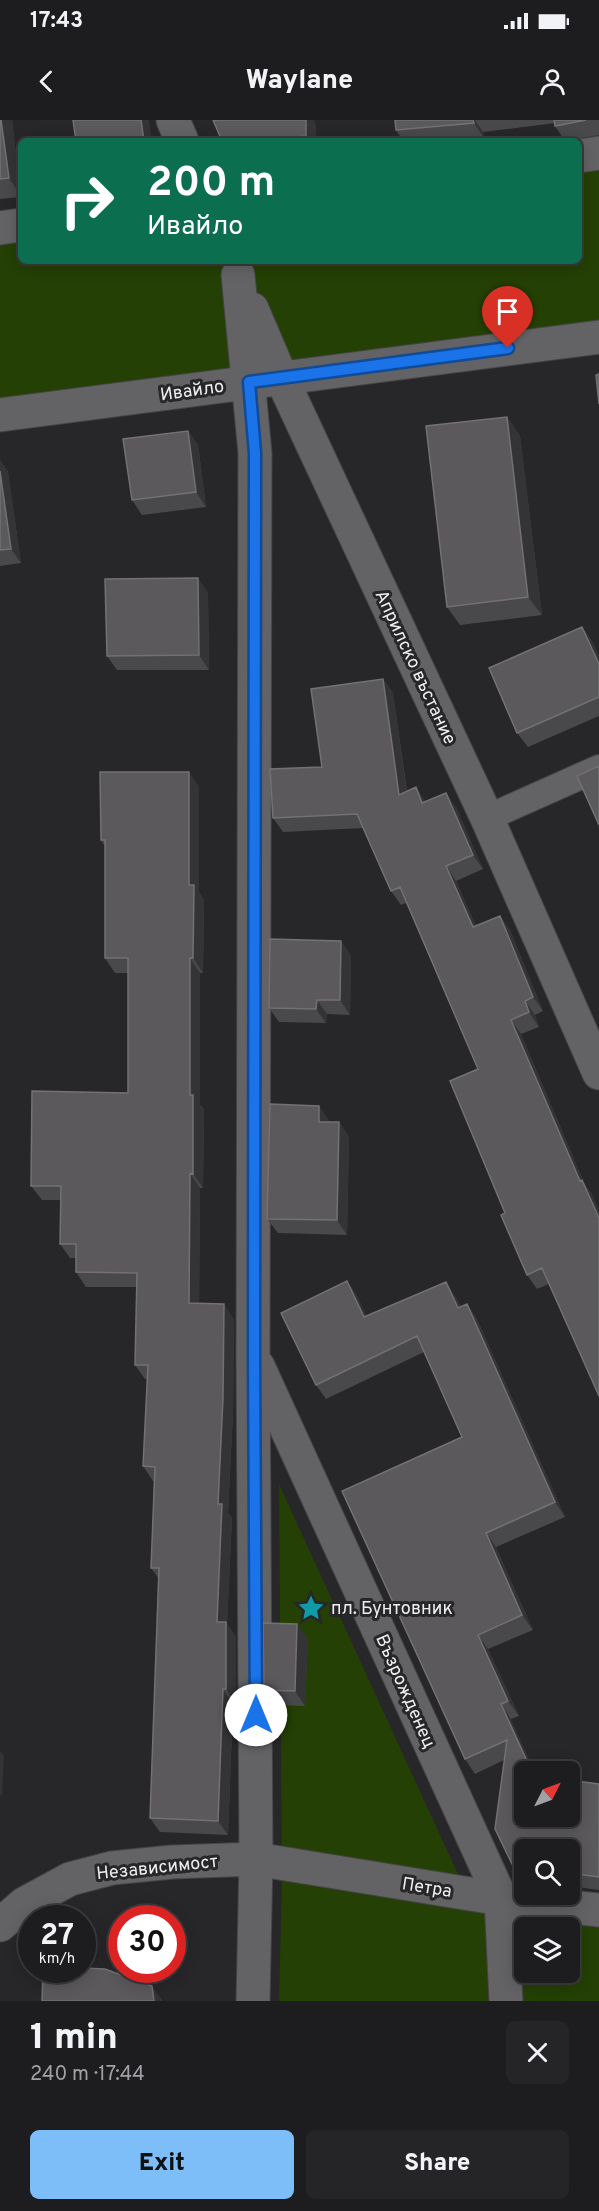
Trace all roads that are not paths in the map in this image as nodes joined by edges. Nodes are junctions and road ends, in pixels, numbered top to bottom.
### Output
1 (173, 120) edge
2 (181, 138) edge
3 (599, 153) edge
4 (582, 156) edge
5 (18, 225) edge
6 (0, 228) edge
7 (235, 268) edge
8 (599, 337) edge
9 (265, 380) junction
10 (0, 416) edge
11 (599, 768) edge
12 (486, 818) junction
13 (599, 1072) edge
14 (254, 1356) junction
15 (256, 1859) junction
16 (501, 1899) junction
17 (599, 1910) edge
18 (0, 1926) edge
19 (253, 2001) edge
20 (506, 2001) edge

1 - 2 street
3 - 4 street
5 - 6 street
7 - 9 street, Априлско въстание
8 - 9 street, Ивайло
9 - 10 street, Ивайло
9 - 12 street, Априлско въстание
9 - 14 street, Възрожденец
11 - 12 lane
12 - 13 street, Априлско въстание
14 - 15 street, Възрожденец
14 - 16 street, Възрожденец
15 - 16 street, Петра
15 - 18 street, Независимост
15 - 19 street, Възрожденец
16 - 17 street, Петра
16 - 20 street, Възрожденец

